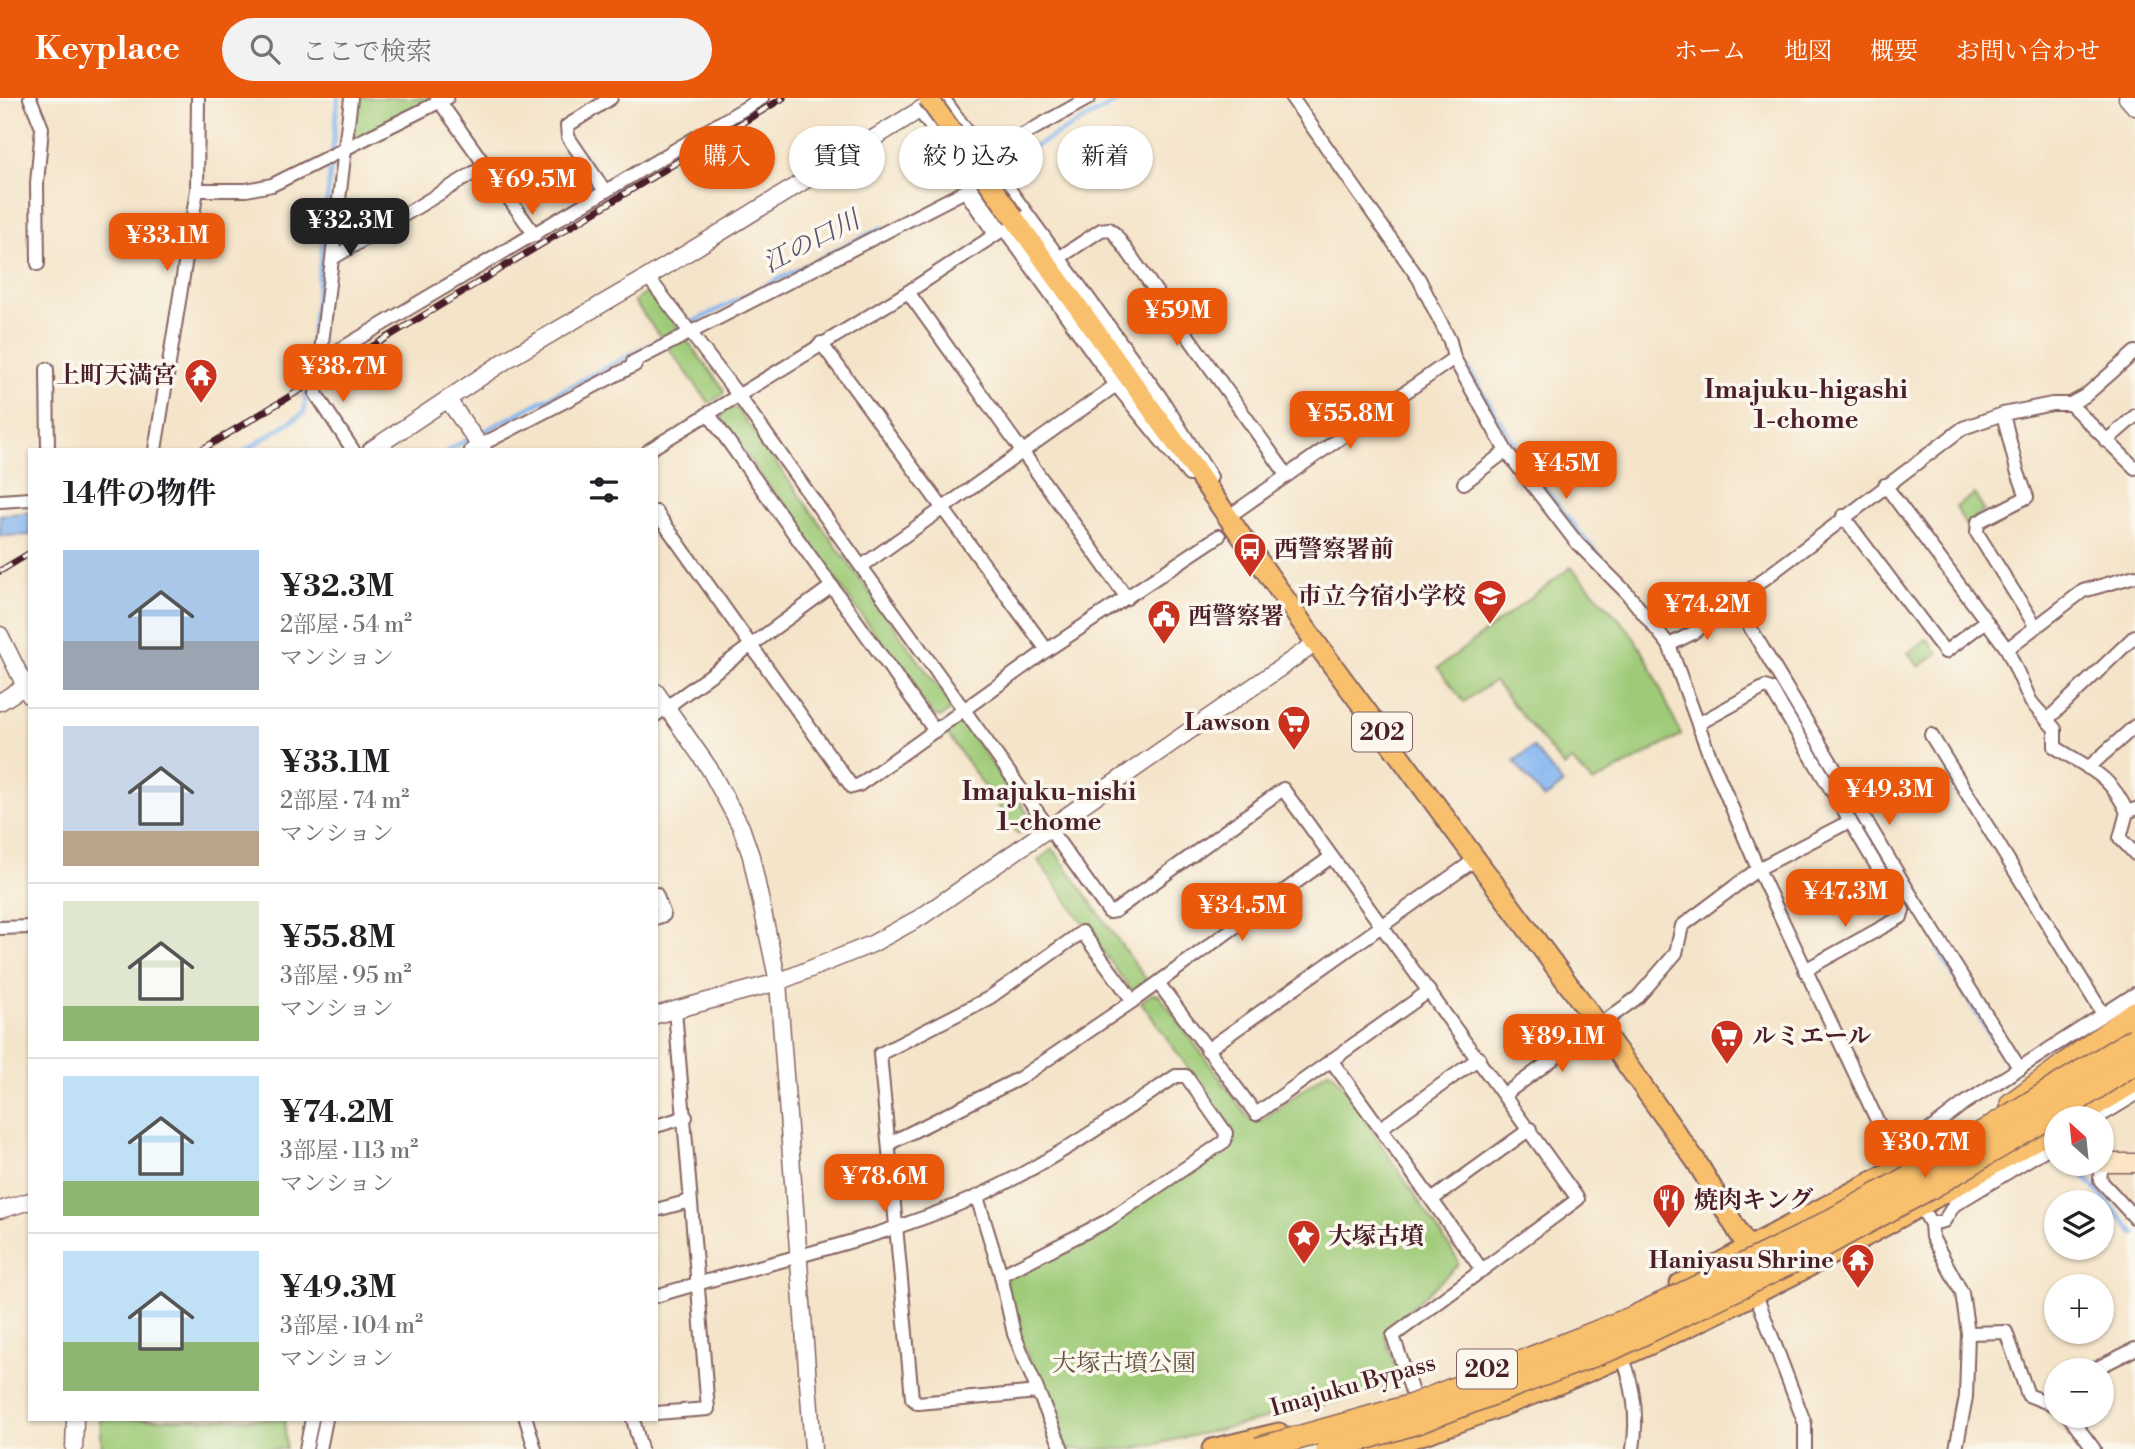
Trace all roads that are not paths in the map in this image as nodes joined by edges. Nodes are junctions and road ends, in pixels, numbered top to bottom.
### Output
1 (30, 98) edge
2 (198, 98) edge
3 (351, 98) edge
4 (611, 98) edge
5 (762, 98) edge
6 (941, 98) edge
7 (1089, 98) edge
8 (1292, 98) edge
9 (2127, 98) edge
10 (441, 100) edge
11 (923, 104) edge
12 (2135, 107) edge
13 (936, 126) edge
14 (962, 126) edge
15 (1042, 126) edge
16 (346, 149) junction
17 (485, 166) junction
18 (976, 189) edge
19 (1009, 189) edge
20 (197, 190) junction
21 (605, 191) junction
22 (1004, 227) junction
23 (535, 235) junction
24 (333, 258) junction
25 (1059, 258) junction
26 (38, 264) dead end
27 (648, 277) junction
28 (908, 292) junction
29 (691, 332) junction
30 (821, 343) junction
31 (2135, 352) edge
32 (1454, 358) junction
33 (319, 362) junction
34 (47, 369) dead end
35 (1115, 385) junction
36 (738, 395) junction
37 (448, 400) junction
38 (2070, 404) junction
39 (708, 413) junction
40 (2003, 414) junction
41 (2135, 416) edge
42 (2106, 441) junction
43 (48, 448) edge
44 (155, 448) edge
45 (352, 448) edge
46 (374, 448) edge
47 (478, 448) edge
48 (652, 448) edge
49 (1022, 451) junction
50 (1506, 451) junction
51 (2135, 468) edge
52 (1287, 475) junction
53 (1464, 482) dead end
54 (1885, 485) junction
55 (28, 499) edge
56 (0, 500) edge
57 (941, 508) junction
58 (658, 515) edge
59 (1226, 515) junction
60 (1843, 516) junction
61 (1219, 536) dead end
62 (862, 566) junction
63 (2135, 576) edge
64 (832, 586) junction
65 (1127, 598) junction
66 (1733, 599) junction
67 (1986, 621) junction
68 (2036, 627) junction
69 (0, 635) edge
70 (2135, 636) edge
71 (1316, 643) junction
72 (1669, 645) junction
73 (752, 646) junction
74 (2007, 649) junction
75 (1047, 650) junction
76 (28, 688) edge
77 (0, 702) edge
78 (662, 711) edge
79 (962, 711) junction
80 (2047, 720) junction
81 (1698, 724) junction
82 (2135, 726) edge
83 (935, 731) junction
84 (1931, 735) dead end
85 (2088, 768) junction
86 (2131, 810) edge
87 (1850, 821) junction
88 (1050, 830) junction
89 (2135, 854) edge
90 (1331, 857) junction
91 (1476, 859) junction
92 (1758, 869) junction
93 (658, 899) edge
94 (658, 917) edge
95 (1380, 925) junction
96 (28, 927) edge
97 (0, 928) edge
98 (1805, 970) junction
99 (778, 982) junction
100 (1159, 984) junction
101 (1429, 991) junction
102 (2135, 994) edge
103 (1133, 1002) junction
104 (674, 1010) junction
105 (2135, 1013) edge
106 (658, 1014) edge
107 (2103, 1014) junction
108 (1600, 1027) junction
109 (2135, 1027) edge
110 (2135, 1039) edge
111 (1207, 1050) junction
112 (1479, 1058) junction
113 (1331, 1060) junction
114 (2135, 1062) edge
115 (2020, 1069) junction
116 (2135, 1074) edge
117 (2135, 1080) edge
118 (1505, 1094) junction
119 (2135, 1095) edge
120 (2012, 1104) junction
121 (2089, 1106) edge
122 (2092, 1106) edge
123 (2114, 1108) edge
124 (686, 1117) junction
125 (658, 1125) edge
126 (1381, 1128) junction
127 (1530, 1129) junction
128 (2044, 1136) edge
129 (890, 1143) junction
130 (2044, 1150) edge
131 (1897, 1163) junction
132 (2114, 1163) edge
133 (2135, 1163) edge
134 (2100, 1176) edge
135 (977, 1197) junction
136 (1433, 1199) junction
137 (690, 1201) junction
138 (28, 1202) edge
139 (658, 1209) edge
140 (0, 1210) edge
141 (1926, 1216) junction
142 (2135, 1218) edge
143 (896, 1227) junction
144 (1748, 1248) junction
145 (798, 1254) junction
146 (1482, 1270) junction
147 (1001, 1275) junction
148 (697, 1283) junction
149 (1756, 1294) junction
150 (658, 1295) edge
151 (1968, 1333) junction
152 (2135, 1349) edge
153 (1623, 1358) junction
154 (2114, 1359) edge
155 (1038, 1392) junction
156 (1413, 1395) junction
157 (2044, 1401) edge
158 (658, 1413) edge
159 (75, 1421) edge
160 (312, 1421) edge
161 (326, 1421) edge
162 (527, 1421) edge
163 (634, 1421) edge
164 (2078, 1428) edge
165 (74, 1449) edge
166 (306, 1449) edge
167 (320, 1449) edge
168 (535, 1449) edge
169 (641, 1449) edge
170 (813, 1449) edge
171 (1062, 1449) edge
172 (1212, 1449) edge
173 (1258, 1449) edge
174 (1328, 1449) edge
175 (1378, 1449) edge
176 (1633, 1449) edge
177 (1805, 1449) edge
178 (1956, 1449) edge
179 (2094, 1449) edge

1 - 26 street
2 - 20 street
3 - 16 street
4 - 21 street
5 - 21 street
6 - 11 street
6 - 14 street
7 - 15 street
8 - 32 street
9 - 12 street
10 - 16 street
10 - 17 street
11 - 13 street
11 - 22 highway, 202, bridge
11 - 27 street
16 - 20 street
16 - 24 street
17 - 23 street
17 - 24 street
18 - 22 street
19 - 25 street
20 - 44 street
21 - 23 street
22 - 28 street
22 - 29 street
22 - 35 street
22 - 59 highway, 202
23 - 33 street
24 - 33 street
25 - 52 street
25 - 59 street
27 - 29 street
27 - 37 street
28 - 30 street
28 - 49 street
29 - 36 street
29 - 47 street
30 - 36 street
30 - 57 street
31 - 38 street
32 - 50 street
32 - 52 street
33 - 45 street
34 - 43 street
35 - 49 street
35 - 59 street
36 - 39 street
36 - 62 street
37 - 46 street
37 - 47 street
38 - 40 street
38 - 42 street
39 - 48 street
39 - 64 street
40 - 54 street
40 - 68 street
41 - 42 street
42 - 51 street
49 - 57 street
49 - 65 street
50 - 53 street
50 - 72 street
52 - 59 street
54 - 60 street
54 - 67 street
55 - 56 street
57 - 62 street
57 - 75 street
58 - 73 street
59 - 71 highway, 202
60 - 66 street
60 - 67 street
61 - 65 street
62 - 79 street
63 - 68 street
64 - 73 street
64 - 83 street
65 - 75 street
66 - 72 street
66 - 115 street
67 - 74 street
68 - 74 street
69 - 76 street
70 - 80 street
71 - 88 street
71 - 91 highway, 202
72 - 81 street
73 - 78 street
73 - 83 street
74 - 80 street
75 - 79 street
76 - 77 street
78 - 99 street
79 - 83 street
79 - 88 street
80 - 85 street
81 - 87 street
81 - 92 street
82 - 85 street
84 - 107 street
85 - 86 street
86 - 89 street
87 - 92 street
87 - 98 street
88 - 90 street
88 - 99 street
90 - 95 street
90 - 100 street
91 - 95 street
91 - 108 highway, 202
92 - 98 street
92 - 108 street
93 - 94 street
95 - 101 street
95 - 111 street
96 - 97 street
98 - 131 street
99 - 104 street
99 - 145 street
100 - 103 street
100 - 111 street
101 - 112 street
101 - 113 street
102 - 107 street
103 - 129 street
103 - 129 street
104 - 106 street
104 - 124 street
105 - 120 highway
107 - 115 street
108 - 118 street
108 - 144 highway, 202
109 - 120 highway, Imajuku Bypass / 202
110 - 173 highway, bridge
111 - 113 street
112 - 118 street
112 - 126 street
113 - 126 street
114 - 174 highway, bridge
115 - 131 street
116 - 121 highway
117 - 122 highway
118 - 127 street
119 - 123 street
120 - 131 highway, Imajuku Bypass / 202
124 - 125 street
124 - 137 street
126 - 136 street
127 - 136 street
127 - 146 street
128 - 141 highway, 202
129 - 143 street
130 - 141 street
131 - 141 street
131 - 144 highway, Imajuku Bypass / 202
132 - 133 main road
134 - 142 street
135 - 143 street
135 - 147 street
135 - 147 street
136 - 146 street
137 - 139 street
137 - 148 street
138 - 140 street
141 - 149 highway, 202
141 - 151 street
143 - 145 street
143 - 155 street
144 - 149 highway, 202
144 - 156 highway, Imajuku Bypass / 202
145 - 148 street
145 - 170 street
146 - 156 street
147 - 155 street
148 - 150 street
148 - 158 street
149 - 153 highway, 202
149 - 177 street
151 - 157 street
151 - 178 street
152 - 154 street
153 - 175 highway, 202
153 - 176 street
155 - 171 street
156 - 172 highway, Imajuku Bypass / 202
159 - 165 street
160 - 166 street
161 - 167 street
162 - 168 street
163 - 169 street
164 - 179 street

